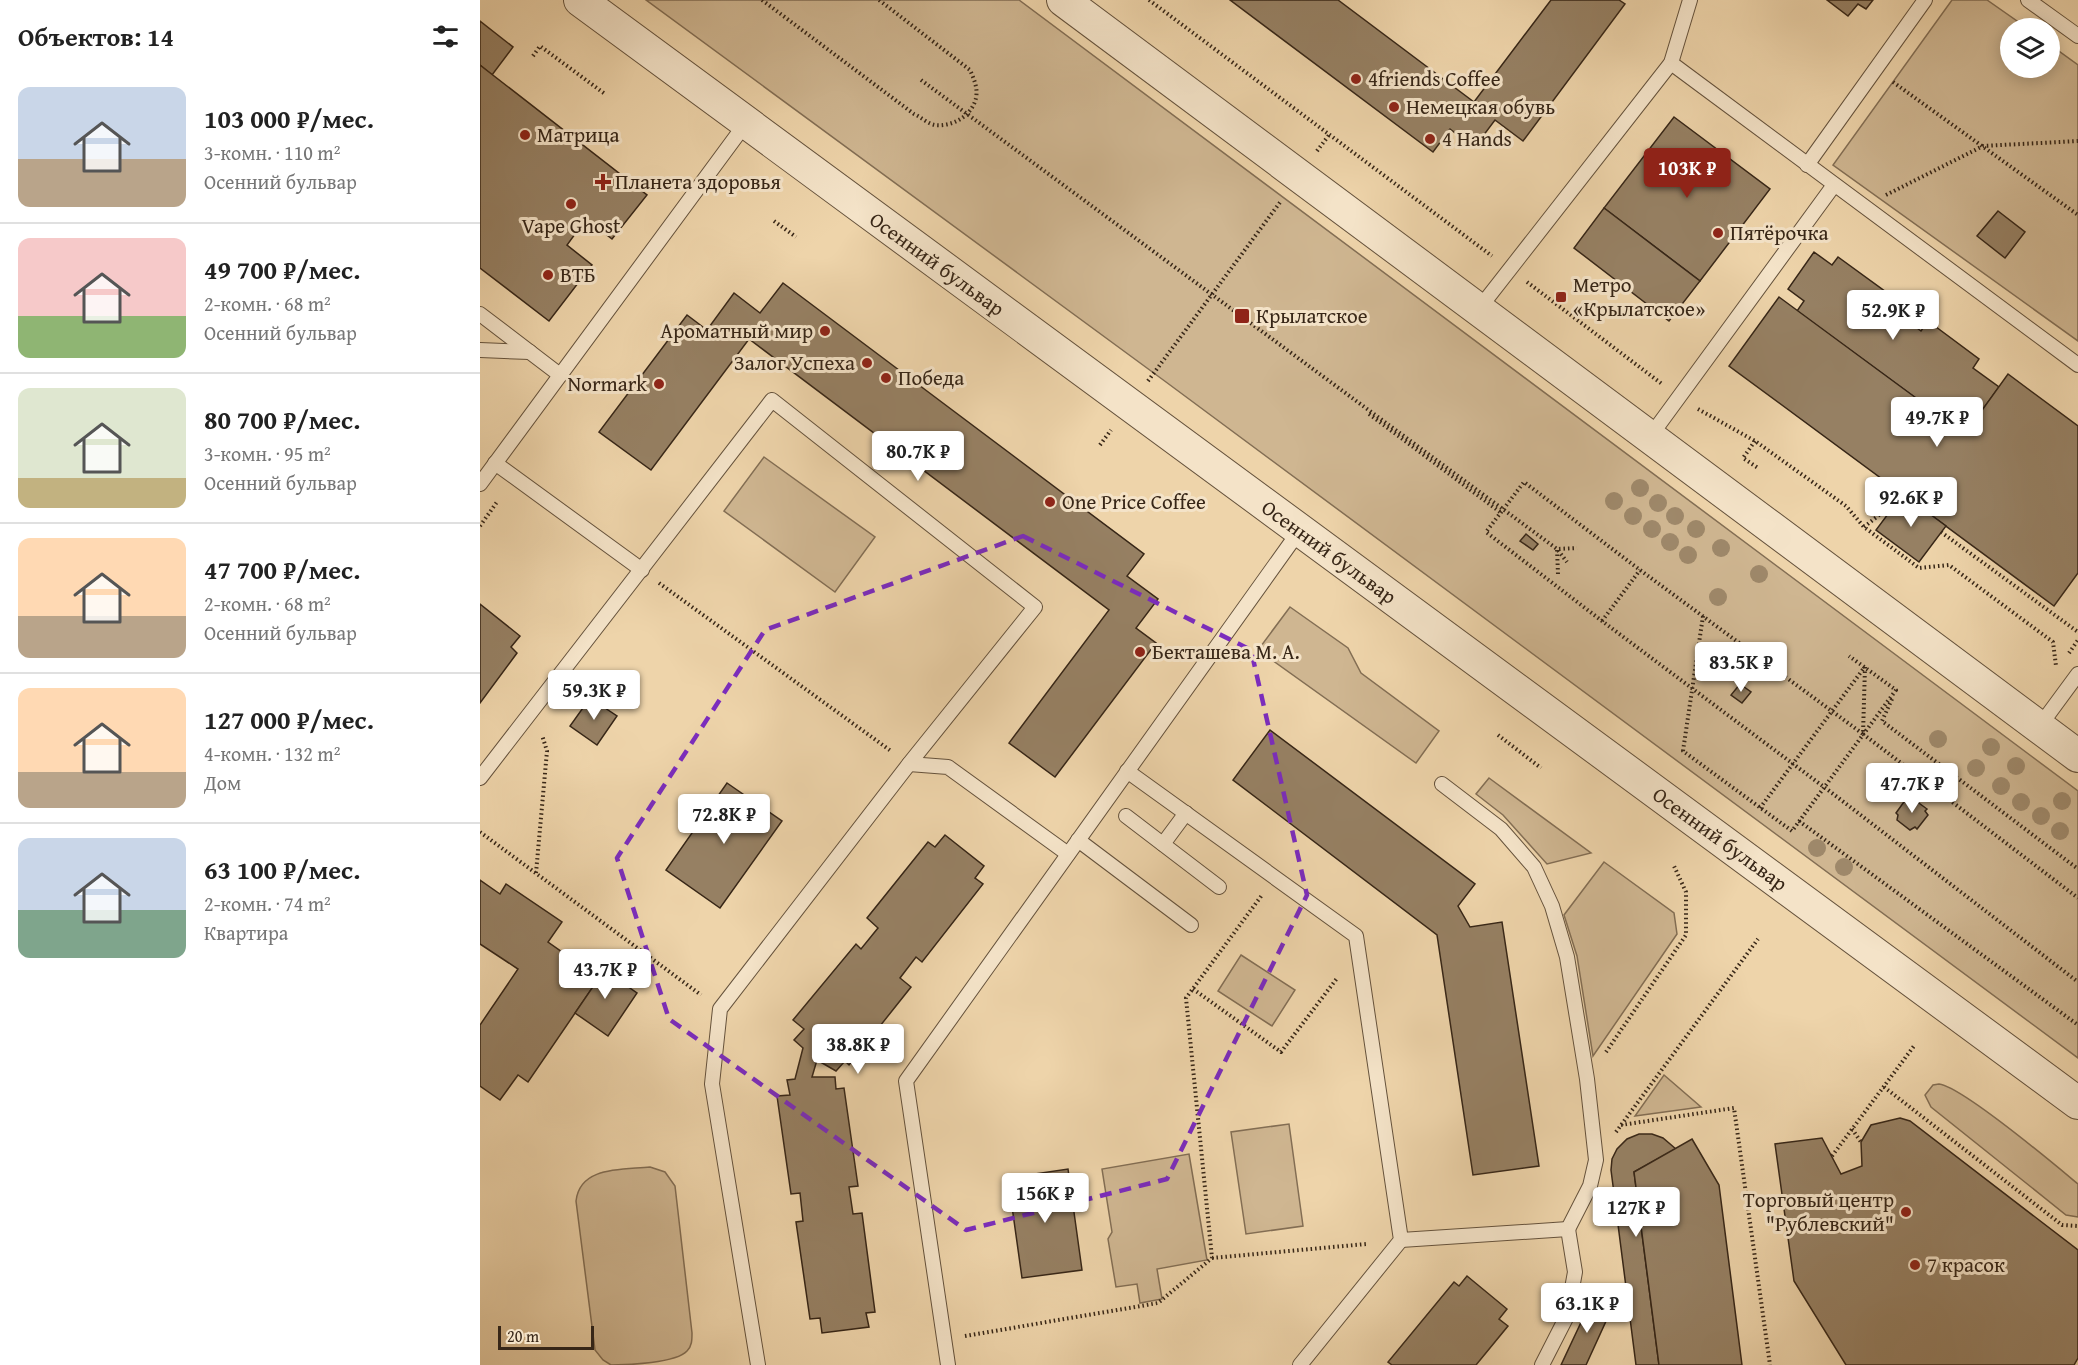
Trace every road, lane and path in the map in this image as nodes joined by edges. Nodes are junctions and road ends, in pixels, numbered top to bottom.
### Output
1 (580, 0) edge
2 (762, 0) edge
3 (879, 0) edge
4 (1062, 0) edge
5 (1149, 0) edge
6 (1690, 0) edge
7 (1925, 0) edge
8 (2028, 0) edge
9 (2078, 36) edge
10 (533, 56) dead end
11 (1671, 63) junction
12 (1875, 70) junction
13 (921, 80) dead end
14 (605, 94) dead end
15 (966, 115) junction
16 (746, 123) junction
17 (2078, 141) edge
18 (1983, 146) junction
19 (1807, 165) junction
20 (1299, 176) junction
21 (1834, 185) junction
22 (1864, 207) junction
23 (2078, 215) edge
24 (774, 221) dead end
25 (796, 237) dead end
26 (1210, 296) junction
27 (1478, 310) junction
28 (480, 314) edge
29 (480, 350) edge
30 (530, 352) junction
31 (2078, 365) edge
32 (560, 375) junction
33 (1130, 405) junction
34 (1649, 438) junction
35 (1755, 441) dead end
36 (1100, 446) dead end
37 (495, 463) junction
38 (1758, 468) dead end
39 (480, 484) edge
40 (1898, 500) dead end
41 (1500, 512) junction
42 (1864, 527) dead end
43 (1299, 530) junction
44 (1941, 532) dead end
45 (1577, 548) dead end
46 (1557, 549) junction
47 (1567, 562) dead end
48 (642, 570) junction
49 (1640, 570) junction
50 (1558, 574) dead end
51 (1703, 616) junction
52 (1602, 621) junction
53 (2078, 632) edge
54 (1849, 656) dead end
55 (1865, 667) junction
56 (2078, 674) edge
57 (1693, 689) junction
58 (1896, 690) junction
59 (533, 710) junction
60 (1832, 712) junction
61 (2038, 727) junction
62 (1863, 734) junction
63 (1498, 735) dead end
64 (2078, 756) edge
65 (909, 764) junction
66 (1793, 764) junction
67 (1541, 768) dead end
68 (1127, 771) junction
69 (480, 778) edge
70 (1442, 784) dead end
71 (1824, 787) junction
72 (1760, 808) junction
73 (1186, 813) junction
74 (1126, 816) dead end
75 (1799, 821) junction
76 (480, 832) edge
77 (1078, 840) junction
78 (1163, 844) junction
79 (1068, 854) junction
80 (1674, 866) dead end
81 (2078, 869) edge
82 (536, 874) junction
83 (1275, 877) junction
84 (1219, 887) dead end
85 (2078, 898) edge
86 (1191, 925) dead end
87 (1758, 939) dead end
88 (1359, 949) junction
89 (2078, 982) edge
90 (1192, 989) junction
91 (720, 1009) junction
92 (2078, 1025) edge
93 (1914, 1046) dead end
94 (1587, 1079) junction
95 (1884, 1087) junction
96 (2078, 1103) edge
97 (1621, 1125) junction
98 (1852, 1129) junction
99 (1862, 1142) dead end
100 (1832, 1156) dead end
101 (1596, 1160) junction
102 (2078, 1226) edge
103 (1568, 1229) junction
104 (1401, 1240) junction
105 (1367, 1244) dead end
106 (1212, 1258) junction
107 (944, 1340) junction
108 (758, 1365) edge
109 (948, 1365) edge
110 (1300, 1365) edge
111 (1542, 1365) edge
112 (1770, 1365) edge

1 - 16 street, Осенний бульвар
2 - 15 path
3 - 15 path
4 - 20 street
5 - 20 path
6 - 11 lane
7 - 12 lane
8 - 9 lane
10 - 14 path
11 - 19 lane
11 - 27 lane
12 - 18 path
12 - 19 lane
13 - 46 path
15 - 26 path
16 - 32 lane
16 - 33 street, Осенний бульвар
17 - 18 path
18 - 22 path
18 - 23 path
19 - 21 lane
20 - 26 path
20 - 27 street
21 - 22 lane
21 - 34 lane
22 - 31 lane
24 - 25 path
26 - 33 path
26 - 41 path
27 - 34 street
28 - 30 lane
29 - 30 lane
30 - 32 lane
32 - 37 lane
33 - 36 path
33 - 43 street, Осенний бульвар
34 - 61 street
35 - 38 path
37 - 39 lane
37 - 48 lane
40 - 42 path
41 - 49 path
41 - 52 path
43 - 68 lane
43 - 96 street, Осенний бульвар
44 - 53 path
45 - 46 path
46 - 47 path
46 - 50 path
48 - 59 lane
48 - 65 path
48 - 65 lane
49 - 51 path
49 - 52 path
51 - 57 path
51 - 60 path
52 - 57 path
54 - 55 path
55 - 58 path
55 - 60 path
55 - 62 path
56 - 61 lane
57 - 66 path
57 - 72 path
58 - 62 path
58 - 81 path
59 - 69 lane
59 - 82 path
60 - 62 path
60 - 66 path
61 - 64 street
62 - 71 path
62 - 85 path
63 - 67 path
65 - 79 lane
65 - 91 lane
66 - 71 path
66 - 72 path
68 - 73 lane
68 - 77 lane
70 - 94 lane
71 - 75 path
71 - 89 path
72 - 75 path
73 - 78 lane
73 - 83 lane
74 - 78 lane
75 - 92 path
76 - 82 path
77 - 79 lane
77 - 86 lane
78 - 84 lane
79 - 107 lane
80 - 94 path
82 - 91 path
83 - 88 lane
83 - 90 path
87 - 97 path
88 - 90 path
88 - 104 lane
90 - 106 path
91 - 108 lane
93 - 95 path
94 - 101 lane
95 - 98 path
95 - 102 path
97 - 101 path
97 - 112 path
98 - 99 path
98 - 100 path
101 - 103 lane
103 - 104 lane
103 - 111 lane
104 - 110 lane
105 - 106 path
106 - 107 path
107 - 109 lane

